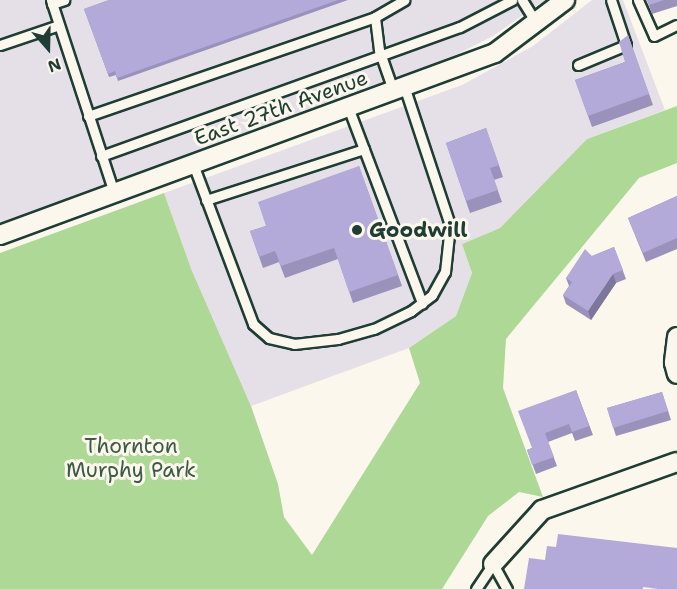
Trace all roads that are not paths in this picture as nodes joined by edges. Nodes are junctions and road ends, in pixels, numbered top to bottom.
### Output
1 (64, 0) edge
2 (405, 0) edge
3 (512, 0) edge
4 (522, 0) edge
5 (565, 0) edge
6 (611, 0) edge
7 (638, 0) edge
8 (51, 2) edge
9 (386, 3) edge
10 (375, 17) junction
11 (536, 22) junction
12 (59, 25) junction
13 (677, 25) edge
14 (0, 45) edge
15 (381, 55) junction
16 (578, 65) dead end
17 (399, 88) junction
18 (348, 107) junction
19 (88, 116) junction
20 (364, 149) junction
21 (102, 156) junction
22 (193, 164) junction
23 (114, 193) junction
24 (206, 200) junction
25 (0, 235) edge
26 (422, 303) junction
27 (677, 337) edge
28 (677, 374) edge
29 (677, 462) edge
30 (493, 564) junction
31 (476, 589) edge
32 (507, 589) edge

1 - 8 lane
2 - 9 lane
3 - 15 lane
4 - 11 lane
5 - 11 street, East 27th Avenue
6 - 16 lane
7 - 13 lane
8 - 12 lane
9 - 10 lane
10 - 15 lane
10 - 19 lane
11 - 17 street, East 27th Avenue
12 - 14 lane
12 - 19 lane
15 - 17 lane
15 - 21 lane
17 - 18 street, East 27th Avenue
17 - 26 lane
18 - 20 lane
18 - 22 street, East 27th Avenue
19 - 21 lane
20 - 24 lane
20 - 26 lane
21 - 23 lane
22 - 23 street, East 27th Avenue
22 - 24 lane
23 - 25 street, East 27th Avenue
24 - 26 lane
27 - 28 street
29 - 30 street
30 - 31 lane
30 - 32 lane

